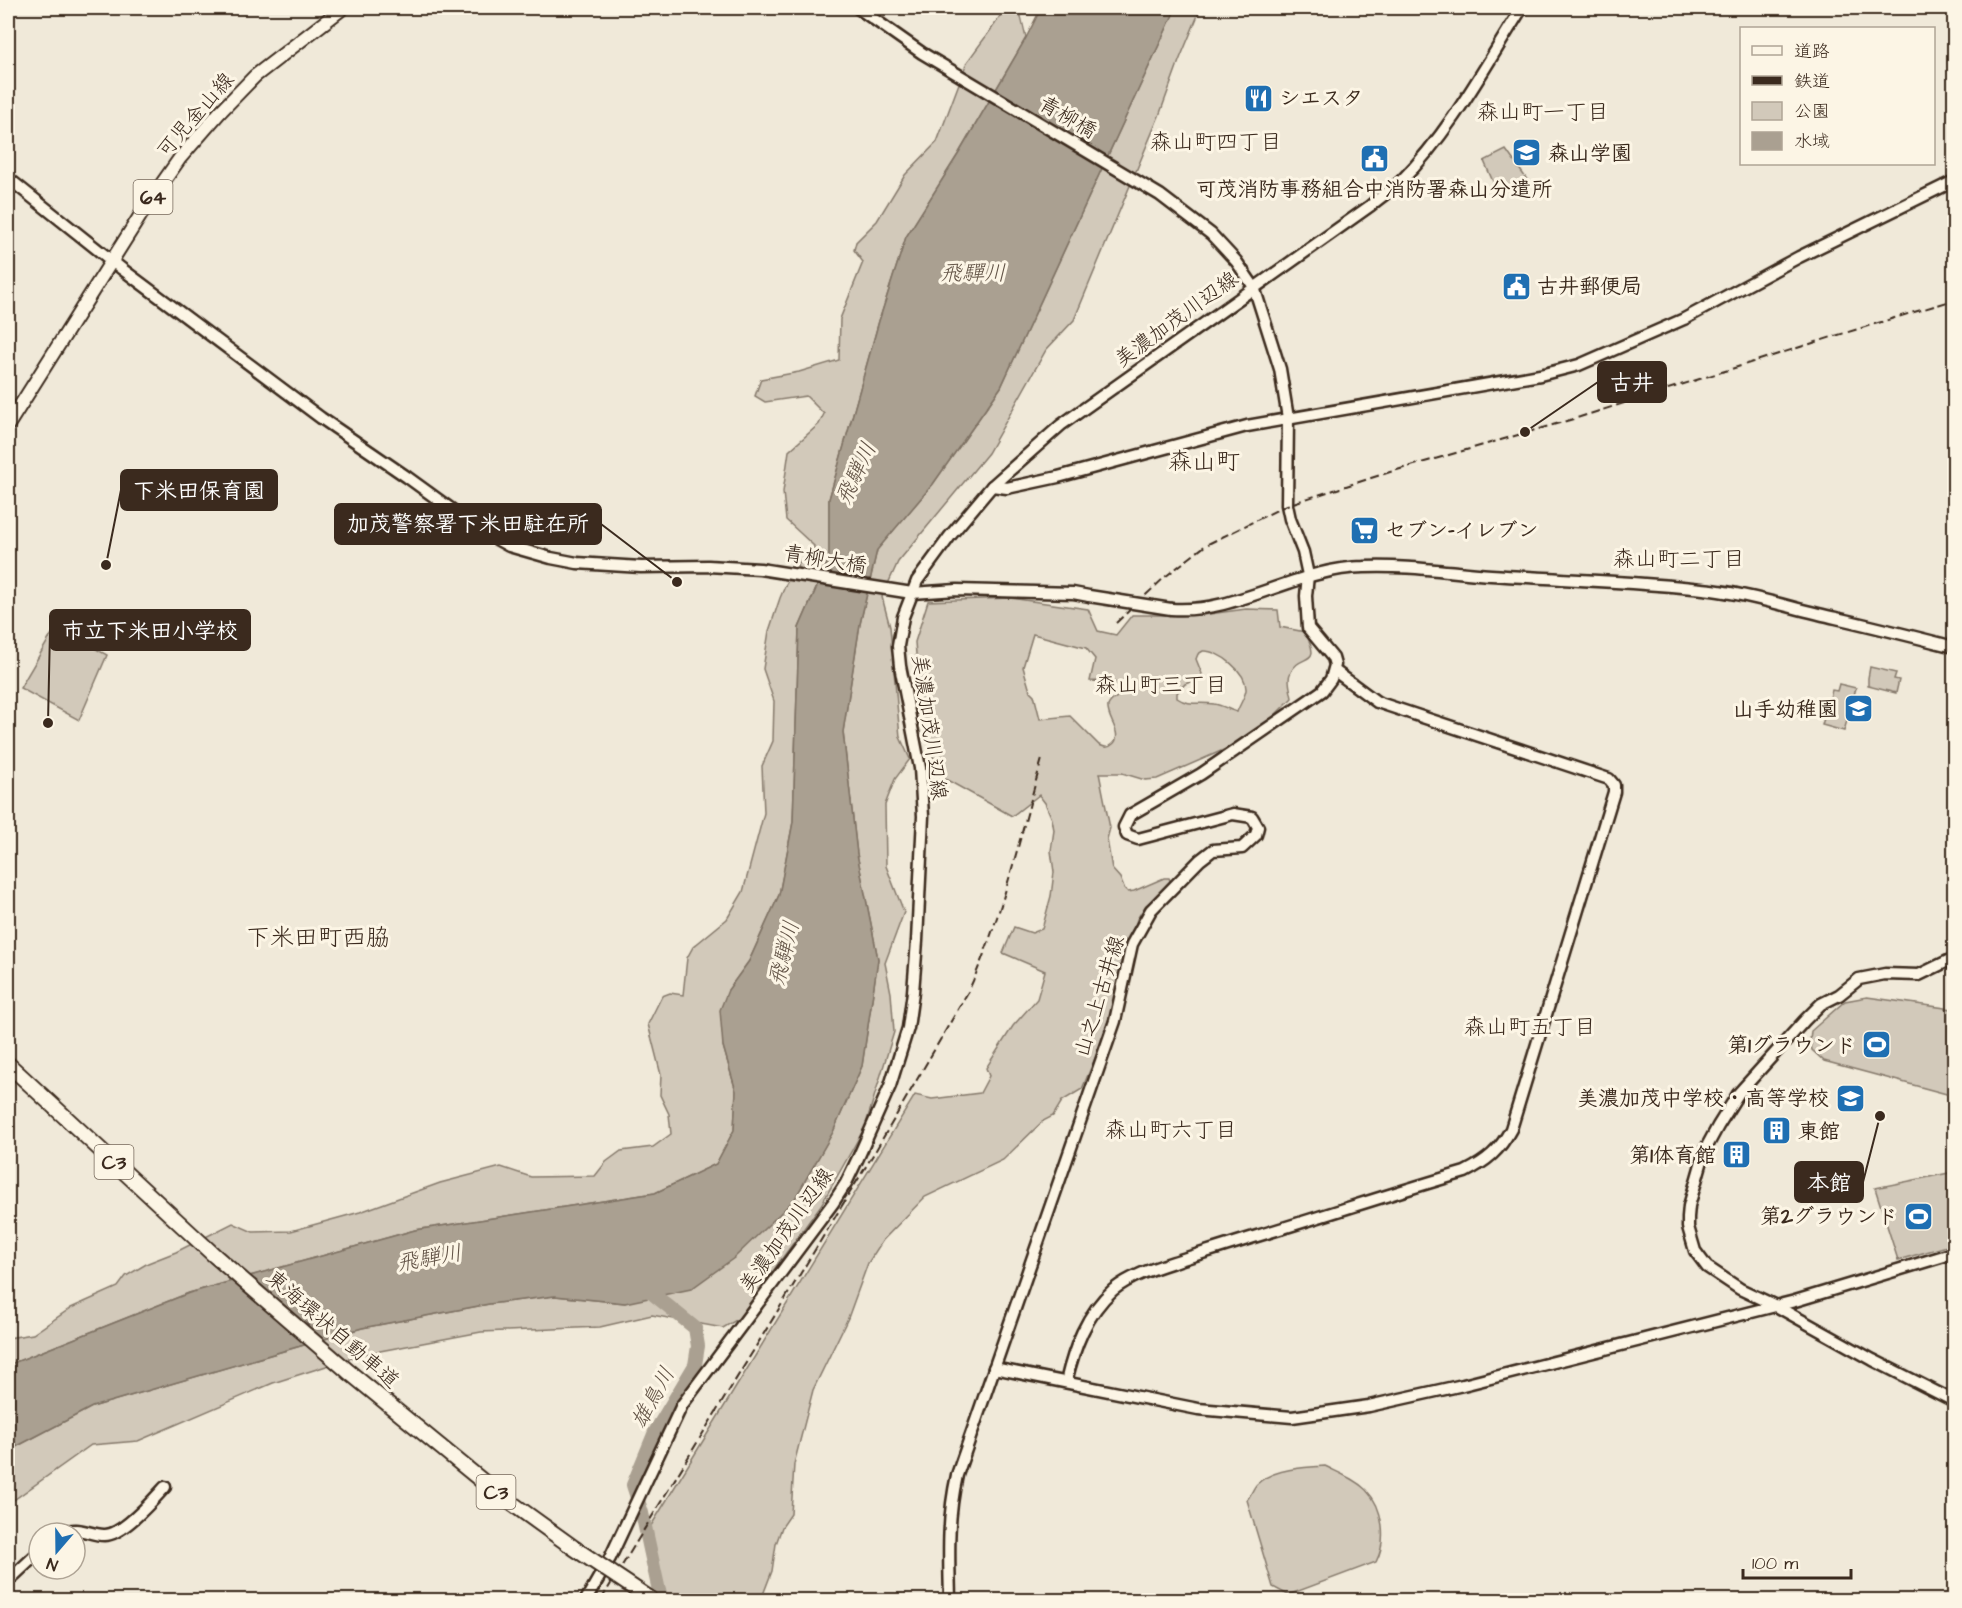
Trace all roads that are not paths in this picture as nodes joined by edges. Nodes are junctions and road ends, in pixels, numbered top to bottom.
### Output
1 (343, 8) edge
2 (858, 8) edge
3 (1522, 8) edge
4 (8, 178) edge
5 (1954, 181) edge
6 (111, 261) junction
7 (1254, 287) junction
8 (1288, 418) junction
9 (8, 424) edge
10 (992, 486) junction
11 (1308, 575) junction
12 (912, 593) junction
13 (1954, 646) edge
14 (1335, 671) junction
15 (1954, 958) edge
16 (8, 1064) edge
17 (1954, 1253) edge
18 (1776, 1306) junction
19 (994, 1368) junction
20 (1066, 1382) junction
21 (1954, 1401) edge
22 (165, 1487) dead end
23 (87, 1531) edge
24 (27, 1563) edge
25 (8, 1581) edge
26 (586, 1600) edge
27 (652, 1600) edge
28 (950, 1600) edge

1 - 6 main road, 可児金山線 / 64
2 - 7 street, 青柳橋
3 - 7 street, 美濃加茂川辺線
4 - 6 street, 青柳大橋
5 - 8 street
6 - 9 main road, 可児金山線 / 64
6 - 12 street, 青柳大橋
7 - 8 street
7 - 10 street, 美濃加茂川辺線
8 - 10 street
8 - 11 street
10 - 12 street, 美濃加茂川辺線
11 - 12 street, 青柳大橋, bridge
11 - 13 street, 青柳大橋
11 - 14 street
12 - 26 street, 美濃加茂川辺線
14 - 19 street, 山之上古井線
14 - 20 street
15 - 18 street
16 - 27 highway, 東海環状自動車道 / C3, bridge
17 - 18 street
18 - 20 street
18 - 21 street
19 - 20 street
19 - 28 street, 山之上古井線
22 - 23 street
24 - 25 street

